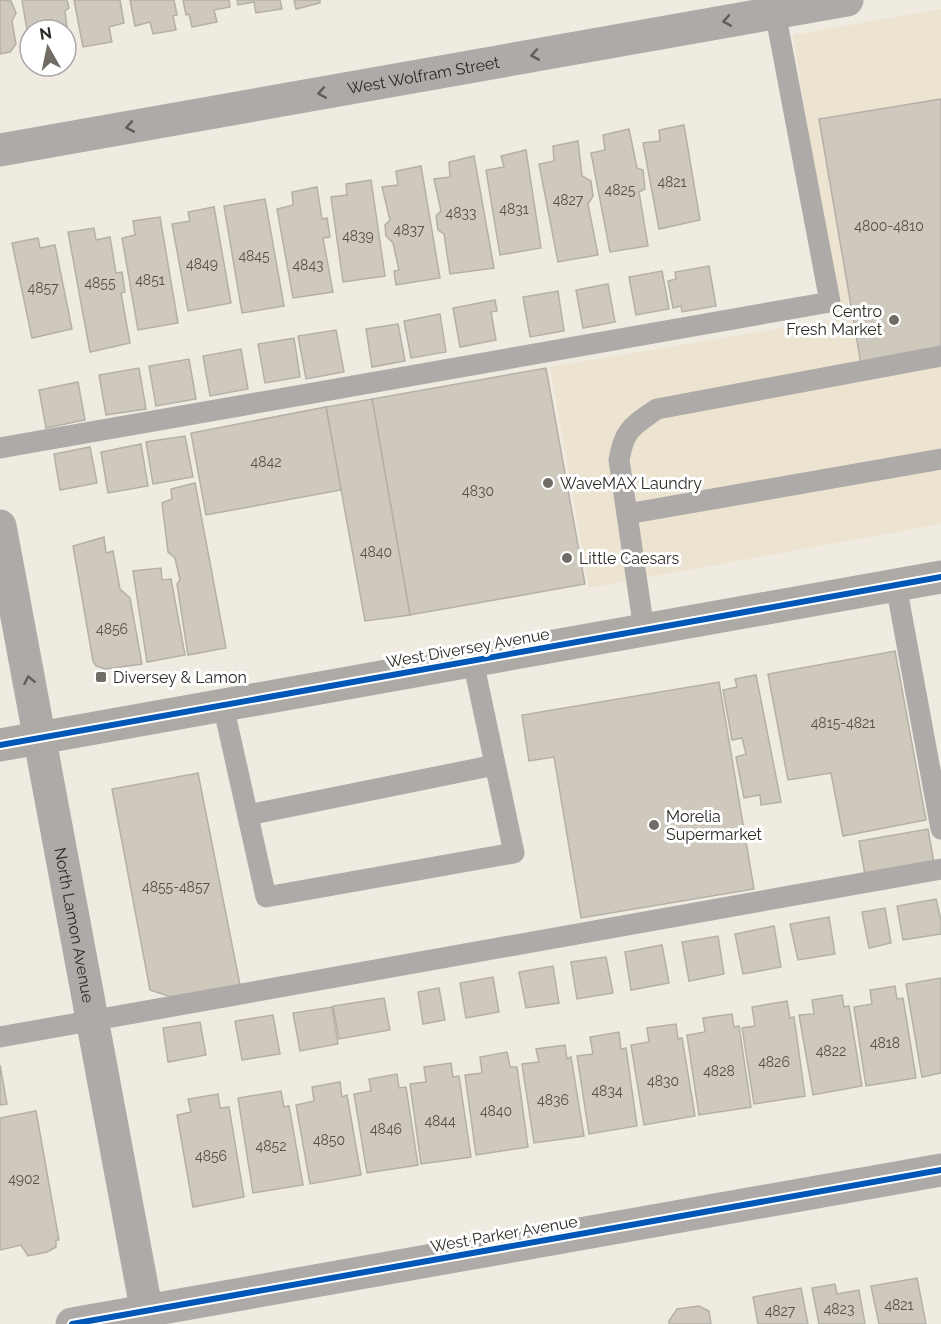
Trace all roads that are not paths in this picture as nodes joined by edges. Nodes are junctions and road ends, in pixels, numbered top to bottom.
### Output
1 (847, 0) edge
2 (774, 6) edge
3 (0, 150) edge
4 (941, 356) edge
5 (0, 448) edge
6 (940, 463) edge
7 (627, 514) junction
8 (0, 526) edge
9 (941, 577) edge
10 (896, 585) junction
11 (644, 630) junction
12 (474, 661) junction
13 (223, 705) junction
14 (40, 738) junction
15 (0, 745) edge
16 (495, 765) junction
17 (248, 815) junction
18 (941, 829) edge
19 (941, 869) edge
20 (93, 1020) junction
21 (0, 1037) edge
22 (941, 1170) edge
23 (148, 1317) edge
24 (72, 1324) edge

1 - 2 street, West Wolfram Street
2 -> 3 street, West Wolfram Street
2 - 5 lane
4 - 7 lane
6 - 7 lane
7 - 11 lane
14 -> 8 street, North Lamon Avenue
9 - 10 main road, West Diversey Avenue
10 - 11 main road, West Diversey Avenue
10 - 18 lane
11 - 12 main road, West Diversey Avenue
12 - 13 main road, West Diversey Avenue
12 - 16 lane
13 - 14 main road, West Diversey Avenue
13 - 17 lane
14 - 15 main road, West Diversey Avenue
14 - 20 street, North Lamon Avenue
16 - 17 lane
16 - 17 lane
19 - 20 lane
20 - 21 lane
20 - 23 street, North Lamon Avenue
22 - 23 street, West Parker Avenue
23 - 24 street, West Parker Avenue

